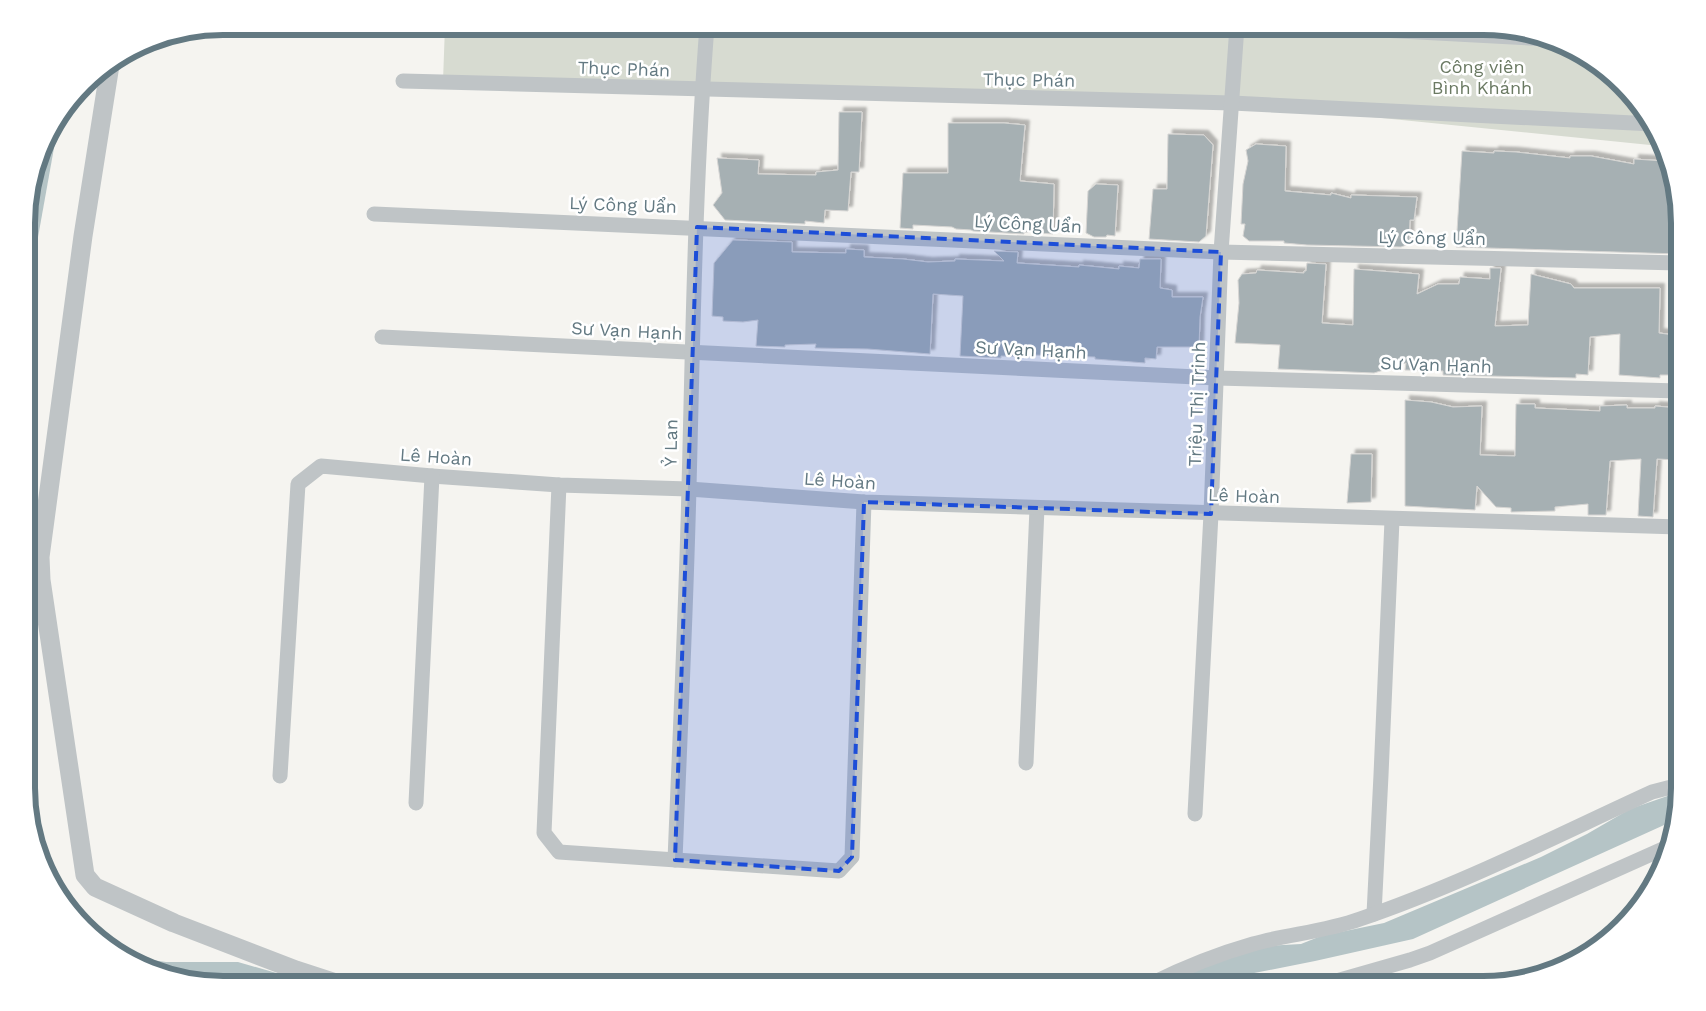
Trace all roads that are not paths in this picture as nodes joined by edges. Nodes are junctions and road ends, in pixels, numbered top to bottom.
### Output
1 (706, 35) edge
2 (1236, 35) edge
3 (1474, 35) edge
4 (1505, 37) edge
5 (109, 74) edge
6 (403, 82) dead end
7 (702, 90) junction
8 (1232, 104) junction
9 (1642, 123) edge
10 (374, 214) dead end
11 (697, 227) junction
12 (1221, 252) junction
13 (1671, 263) edge
14 (382, 337) dead end
15 (692, 353) junction
16 (1217, 378) junction
17 (1671, 391) edge
18 (432, 476) junction
19 (559, 485) junction
20 (689, 489) junction
21 (864, 502) junction
22 (1037, 508) junction
23 (1211, 514) junction
24 (1392, 520) junction
25 (1671, 527) edge
26 (1026, 763) dead end
27 (280, 776) dead end
28 (1671, 787) edge
29 (416, 803) dead end
30 (1195, 814) dead end
31 (1660, 850) edge
32 (675, 860) junction
33 (1374, 914) junction
34 (314, 976) edge
35 (1170, 976) edge
36 (1354, 976) edge

1 - 7 street, Ỷ Lan
2 - 8 street, Triệu Thị Trinh
3 - 4 street
5 - 34 street
6 - 7 street, Thục Phán
7 - 8 street, Thục Phán
7 - 11 street, Ỷ Lan
8 - 9 street, Thục Phán
8 - 12 street, Triệu Thị Trinh
10 - 11 street, Lý Công Uẩn
11 - 12 street, Lý Công Uẩn
11 - 15 street, Ỷ Lan
12 - 13 street, Lý Công Uẩn
12 - 16 street, Triệu Thị Trinh
14 - 15 street, Sư Vạn Hạnh
15 - 16 street, Sư Vạn Hạnh
15 - 20 street, Ỷ Lan
16 - 17 street, Sư Vạn Hạnh
16 - 23 street, Triệu Thị Trinh
18 - 19 street, Lê Hoàn
18 - 27 street, Lê Hoàn
18 - 29 street
19 - 20 street, Lê Hoàn
19 - 32 street
20 - 21 street, Lê Hoàn
20 - 32 street, Ỷ Lan
21 - 22 street, Lê Hoàn
21 - 32 street
22 - 23 street, Lê Hoàn
22 - 26 street
23 - 24 street, Lê Hoàn
23 - 30 street, Triệu Thị Trinh
24 - 25 street, Lê Hoàn
24 - 33 street
28 - 33 street
31 - 36 street
33 - 35 street

